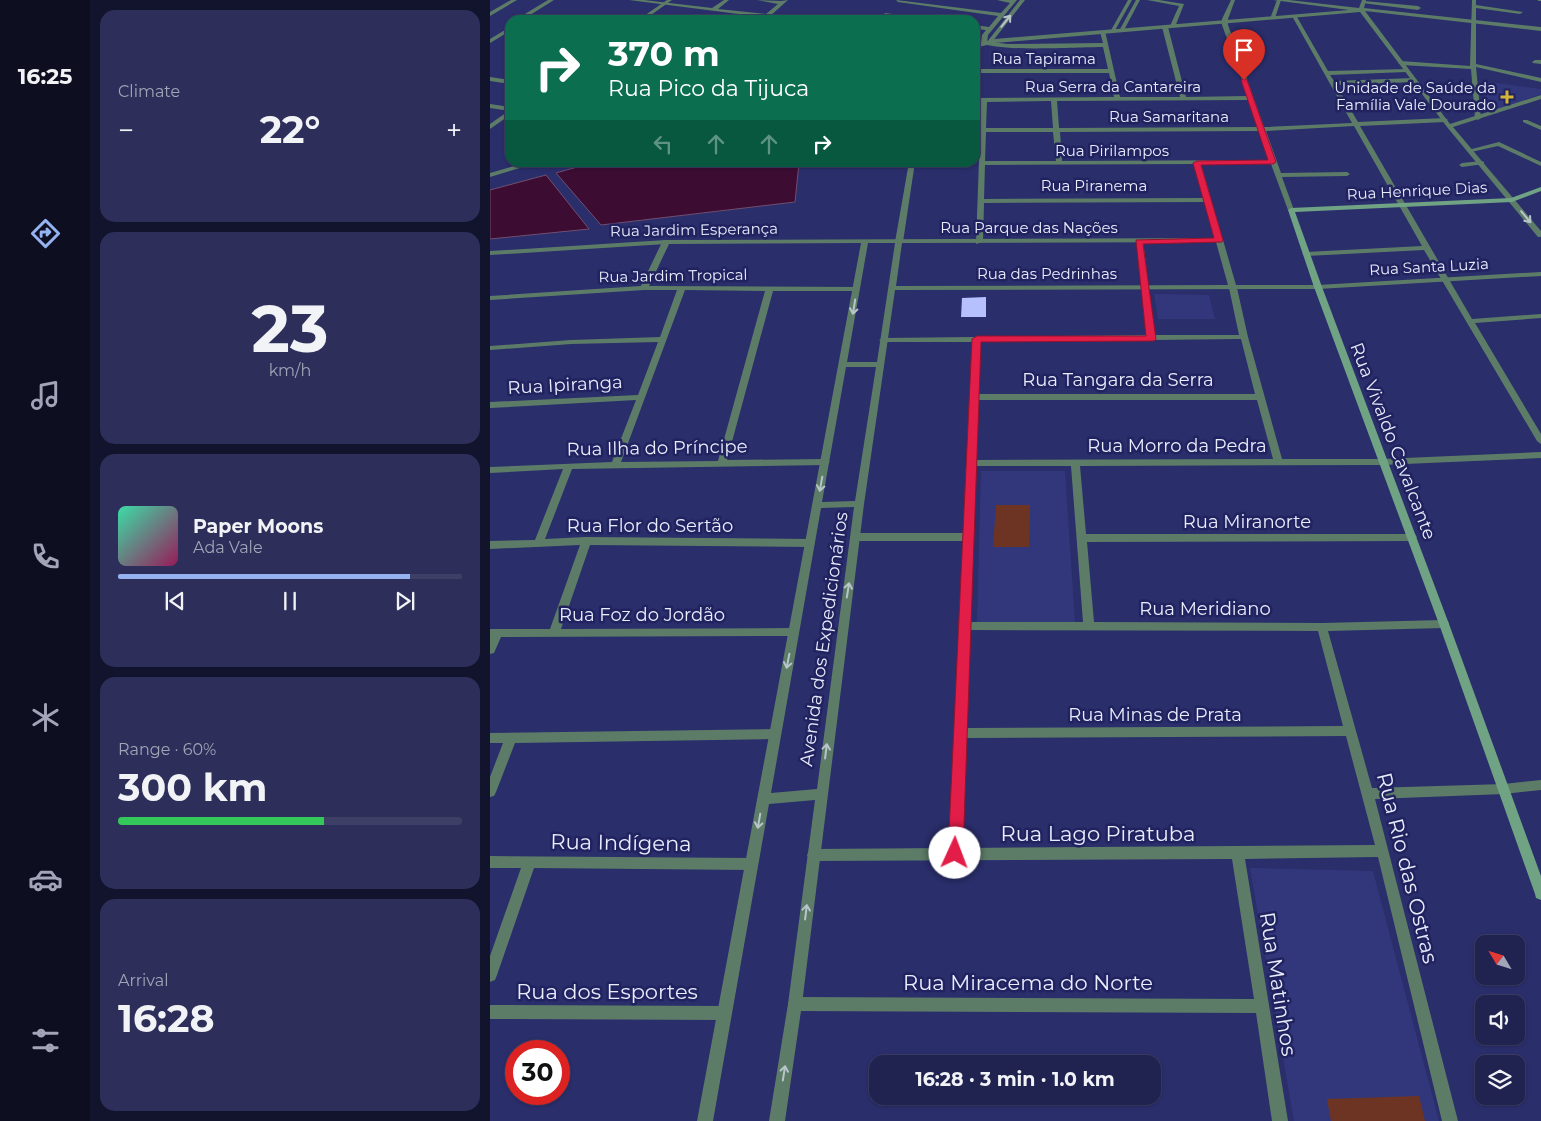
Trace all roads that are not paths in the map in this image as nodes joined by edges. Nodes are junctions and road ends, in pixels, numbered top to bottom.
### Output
1 (515, 0) edge
2 (552, 0) edge
3 (560, 0) edge
4 (631, 0) edge
5 (677, 0) edge
6 (727, 0) edge
7 (760, 0) edge
8 (999, 0) edge
9 (1023, 0) edge
10 (1149, 0) edge
11 (1233, 0) edge
12 (1275, 0) edge
13 (1280, 0) edge
14 (784, 1) edge
15 (899, 1) edge
16 (1014, 1) edge
17 (1364, 1) edge
18 (670, 2) edge
19 (1129, 2) edge
20 (1137, 2) edge
21 (1474, 3) edge
22 (664, 4) junction
23 (1418, 8) dead end
24 (713, 10) junction
25 (1361, 10) junction
26 (1520, 12) dead end
27 (490, 14) edge
28 (526, 15) edge
29 (534, 15) edge
30 (648, 15) edge
31 (655, 15) edge
32 (746, 15) edge
33 (768, 15) edge
34 (885, 15) edge
35 (1002, 15) junction
36 (1294, 17) junction
37 (1272, 18) junction
38 (1224, 22) junction
39 (1473, 22) junction
40 (1173, 26) junction
41 (505, 27) edge
42 (1165, 27) junction
43 (980, 28) edge
44 (991, 29) junction
45 (1541, 29) edge
46 (1121, 30) junction
47 (1112, 31) junction
48 (505, 32) edge
49 (1103, 32) junction
50 (490, 36) edge
51 (490, 41) edge
52 (982, 44) edge
53 (1106, 45) junction
54 (1401, 63) junction
55 (1474, 67) junction
56 (1406, 70) junction
57 (980, 71) edge
58 (1112, 71) junction
59 (1326, 73) junction
60 (490, 79) edge
61 (1414, 80) junction
62 (1541, 80) edge
63 (505, 81) edge
64 (1332, 83) junction
65 (1541, 97) edge
66 (1250, 98) junction
67 (1117, 99) junction
68 (1184, 99) junction
69 (980, 100) edge
70 (984, 100) junction
71 (1054, 100) junction
72 (490, 106) edge
73 (505, 110) edge
74 (505, 115) edge
75 (1478, 118) junction
76 (1525, 121) dead end
77 (505, 123) edge
78 (1447, 123) junction
79 (492, 124) edge
80 (980, 124) edge
81 (1356, 125) junction
82 (1541, 128) edge
83 (1262, 129) junction
84 (980, 130) edge
85 (1056, 130) junction
86 (490, 134) edge
87 (980, 141) edge
88 (1471, 150) junction
89 (1273, 162) junction
90 (1059, 163) junction
91 (1197, 163) junction
92 (1482, 163) junction
93 (982, 164) junction
94 (1541, 164) edge
95 (1462, 165) dead end
96 (516, 167) edge
97 (911, 167) edge
98 (1347, 174) dead end
99 (490, 175) edge
100 (1278, 176) junction
101 (1541, 189) edge
102 (1208, 200) junction
103 (1512, 200) junction
104 (980, 201) junction
105 (1402, 205) junction
106 (1291, 210) junction
107 (1541, 234) edge
108 (1219, 240) junction
109 (1139, 241) junction
110 (666, 242) junction
111 (865, 242) junction
112 (899, 242) junction
113 (979, 242) junction
114 (1428, 248) junction
115 (490, 253) edge
116 (1306, 254) junction
117 (1541, 274) edge
118 (1445, 280) junction
119 (1145, 287) junction
120 (1318, 287) junction
121 (644, 288) junction
122 (682, 288) junction
123 (770, 288) junction
124 (891, 288) junction
125 (1233, 288) junction
126 (856, 289) junction
127 (490, 298) edge
128 (1541, 316) edge
129 (1470, 321) junction
130 (1244, 337) junction
131 (664, 339) junction
132 (977, 339) junction
133 (1151, 339) junction
134 (883, 340) junction
135 (490, 348) edge
136 (880, 364) junction
137 (844, 365) junction
138 (974, 396) junction
139 (642, 397) junction
140 (1261, 397) junction
141 (490, 405) edge
142 (1541, 441) edge
143 (1541, 455) edge
144 (825, 462) junction
145 (1075, 462) junction
146 (1278, 462) junction
147 (1382, 462) junction
148 (722, 463) junction
149 (972, 463) junction
150 (568, 466) junction
151 (615, 466) junction
152 (490, 470) edge
153 (859, 504) junction
154 (818, 505) junction
155 (856, 537) junction
156 (969, 537) junction
157 (1082, 538) junction
158 (1412, 538) junction
159 (586, 541) junction
160 (539, 542) junction
161 (810, 543) junction
162 (490, 545) edge
163 (1444, 624) junction
164 (965, 626) junction
165 (1089, 626) junction
166 (1322, 627) junction
167 (494, 632) edge
168 (554, 632) junction
169 (794, 632) junction
170 (490, 650) edge
171 (1350, 731) junction
172 (960, 733) junction
173 (774, 734) junction
174 (490, 738) edge
175 (511, 738) junction
176 (1541, 785) edge
177 (1504, 789) junction
178 (490, 792) edge
179 (821, 794) junction
180 (1368, 794) junction
181 (763, 798) junction
182 (1383, 851) junction
183 (955, 853) junction
184 (1238, 854) junction
185 (813, 855) junction
186 (490, 862) edge
187 (530, 862) junction
188 (751, 864) junction
189 (1541, 894) edge
190 (490, 975) edge
191 (795, 1004) junction
192 (1261, 1006) junction
193 (490, 1012) edge
194 (724, 1013) junction
195 (705, 1121) edge
196 (777, 1121) edge
197 (1280, 1121) edge
198 (1450, 1121) edge

1 - 27 street
2 - 28 street
3 - 29 street
4 - 22 street
5 - 18 street
6 - 24 street
7 - 14 street
8 - 16 street
52 -> 9 street
10 - 40 street
11 - 38 street
12 - 13 street
13 - 25 street
13 - 37 street
14 - 33 street
15 - 34 street
15 - 35 street
16 - 35 street
17 - 23 street
17 - 25 street
18 - 22 street
18 - 24 street
18 - 31 street
19 - 20 street
19 - 47 street
20 - 46 street
21 - 26 street
21 - 39 street
22 - 30 street
24 - 32 street
25 - 36 street
25 - 39 street
25 - 54 street
35 - 44 street
36 - 37 street
36 - 59 street
37 - 38 street
38 - 40 street
38 - 66 street, Rua Vivaldo Cavalcante
39 - 45 street
39 - 55 street
40 - 42 street
41 - 50 street
42 - 46 street
42 - 68 street
43 - 44 street
44 - 52 street
46 - 47 street
47 - 49 street
48 - 51 street
49 - 52 street
49 - 53 street
52 - 53 street
53 - 58 street
54 - 55 street
54 - 56 street
55 - 62 street
55 - 75 street
56 - 59 street
56 - 61 street
57 - 58 street, Rua Tapirama
58 - 67 street
59 - 64 street
60 - 63 street
61 - 64 street
61 - 78 street
64 - 81 street
65 - 75 street, Rua Samaritana
66 - 68 street, Rua Serra da Cantareira
66 - 83 street, Rua Vivaldo Cavalcante
67 - 68 street, Rua Serra da Cantareira
67 - 71 street, Rua Serra da Cantareira
69 - 70 street, Rua Serra da Cantareira
70 - 71 street, Rua Serra da Cantareira
70 - 80 street
71 - 85 street
72 - 73 street
74 - 79 street
75 - 78 street, Rua Samaritana
76 - 82 street
77 - 86 street
78 - 81 street, Rua Samaritana
78 - 88 street
81 - 83 street, Rua Samaritana
81 - 105 street
83 - 85 street, Rua Samaritana
83 - 89 street, Rua Vivaldo Cavalcante
84 - 85 street, Rua Samaritana
85 - 90 street
87 - 93 street
88 - 92 street
88 - 94 street
89 - 91 street, Rua Pirilampos
89 - 100 street, Rua Vivaldo Cavalcante
90 - 91 street, Rua Pirilampos
90 - 93 street, Rua Pirilampos
91 - 102 street
92 - 95 street
92 - 103 street
93 - 104 street
96 - 99 street
97 - 112 street, Avenida dos Expedicionários
98 - 100 street
100 - 106 street, Rua Vivaldo Cavalcante
101 - 103 main road, Rua Henrique Dias
102 - 104 street, Rua Piranema
102 - 108 street
103 - 105 main road, Rua Henrique Dias
103 -> 107 street
104 - 113 street
105 - 106 main road, Rua Henrique Dias
105 - 114 street
106 - 116 main road, Rua Vivaldo Cavalcante
108 - 109 street, Rua Parque das Nações
108 - 125 street
109 - 113 street, Rua Parque das Nações
109 - 119 street
110 - 111 street, Rua Jardim Esperança
110 - 115 street, Rua Jardim Esperança
110 - 121 street
111 - 112 street, Rua Jardim Esperança
111 - 126 street, Avenida dos Expedicionários
112 - 113 street, Rua Parque das Nações
112 - 124 street, Avenida dos Expedicionários
114 - 116 street
114 - 118 street
116 - 120 main road, Rua Vivaldo Cavalcante
117 - 118 street, Rua Santa Luzia
118 - 120 street, Rua Santa Luzia
118 - 129 street
119 - 124 street, Rua das Pedrinhas
119 - 125 street, Rua das Pedrinhas
119 - 133 street
120 - 125 street, Rua Santa Luzia
120 - 147 main road, Rua Vivaldo Cavalcante
121 - 122 street, Rua Jardim Tropical
121 - 127 street, Rua Jardim Tropical
122 - 123 street, Rua Jardim Tropical
122 - 131 street
123 - 126 street, Rua Jardim Tropical
123 - 148 street
124 - 134 street, Avenida dos Expedicionários
125 - 130 street
126 -> 137 street, Avenida dos Expedicionários
128 - 129 street
129 - 142 street
130 - 133 street
130 - 140 street
131 - 135 street
131 - 139 street
132 - 133 street
132 - 134 street
132 - 138 street
134 - 136 street, Avenida dos Expedicionários
136 - 137 street
136 - 153 street, Avenida dos Expedicionários
137 - 144 street, Avenida dos Expedicionários
138 - 140 street, Rua Tangara da Serra
138 - 149 street
139 - 141 street, Rua Ipiranga
139 - 151 street
140 - 146 street
143 - 147 street, Rua Morro da Pedra
144 - 148 street, Rua Ilha do Príncipe
144 -> 154 street, Avenida dos Expedicionários
145 - 146 street, Rua Morro da Pedra
145 - 149 street, Rua Morro da Pedra
145 - 157 street
146 - 147 street, Rua Morro da Pedra
147 - 158 main road, Rua Vivaldo Cavalcante
148 - 151 street, Rua Ilha do Príncipe
149 - 156 street
150 - 151 street, Rua Ilha do Príncipe
150 - 152 street, Rua Ilha do Príncipe
150 - 160 street
153 - 154 street
153 - 155 street, Avenida dos Expedicionários
154 - 161 street, Avenida dos Expedicionários
155 - 156 street
179 -> 155 street, Avenida dos Expedicionários
156 - 164 street
157 - 158 street, Rua Miranorte
157 - 165 street
158 - 163 main road, Rua Vivaldo Cavalcante
159 - 160 street, Rua Flor do Sertão
159 - 161 street, Rua Flor do Sertão
159 - 168 street
160 - 162 street, Rua Flor do Sertão
161 - 169 street, Avenida dos Expedicionários
163 - 166 street, Rua Meridiano
163 - 177 main road, Rua Vivaldo Cavalcante
164 - 165 street, Rua Meridiano
164 - 172 street
165 - 166 street, Rua Meridiano
166 - 171 street, Rua Rio das Ostras
167 - 168 street, Rua Foz do Jordão
167 - 170 street
168 - 169 street, Rua Foz do Jordão
169 -> 173 street, Avenida dos Expedicionários
171 - 172 street, Rua Minas de Prata
171 - 180 street, Rua Rio das Ostras
172 - 183 street
173 - 175 street
173 - 181 street, Avenida dos Expedicionários
174 - 175 street
175 - 178 street
176 - 177 street
177 - 180 street
177 - 189 main road, Rua Vivaldo Cavalcante
179 - 181 street
179 - 185 street, Avenida dos Expedicionários
180 - 182 street, Rua Rio das Ostras
181 -> 188 street, Avenida dos Expedicionários
182 - 184 street, Rua Lago Piratuba
182 - 198 street, Rua Rio das Ostras
183 - 184 street, Rua Lago Piratuba
183 - 185 street, Rua Lago Piratuba
184 - 192 street, Rua Matinhos
191 -> 185 street, Avenida dos Expedicionários
186 - 187 street, Rua Indígena
187 - 188 street, Rua Indígena
187 - 190 street
188 - 194 street, Avenida dos Expedicionários
191 - 192 street, Rua Miracema do Norte
196 -> 191 street, Avenida dos Expedicionários
192 - 197 street, Rua Matinhos
193 - 194 street, Rua dos Esportes
194 - 195 street, Avenida dos Expedicionários

